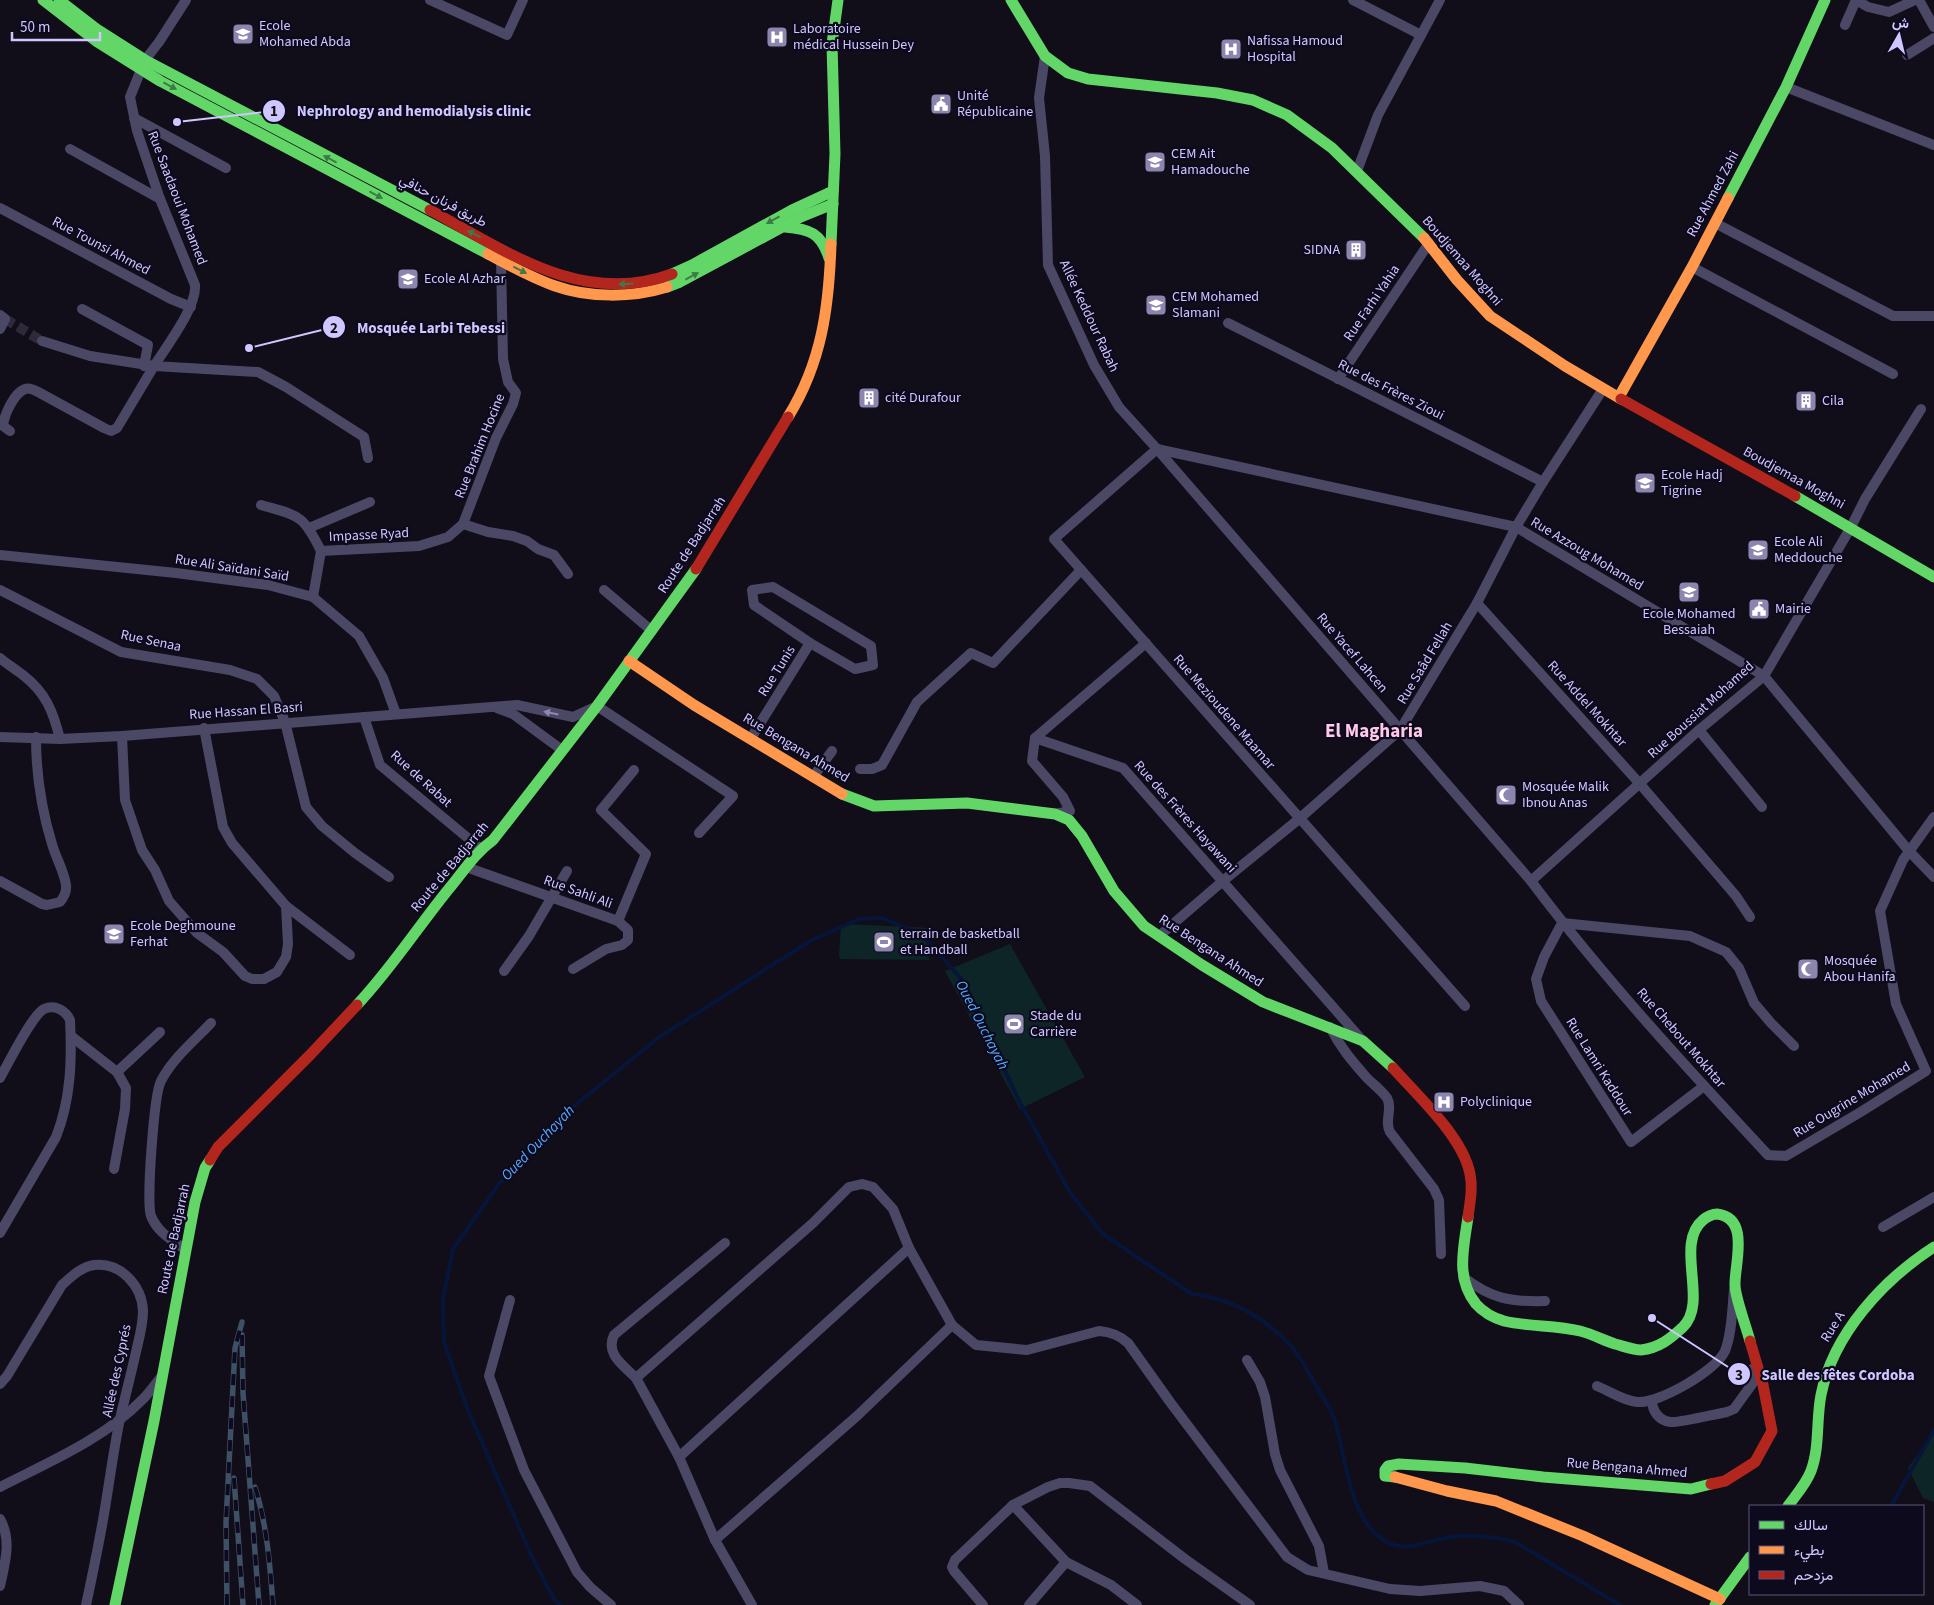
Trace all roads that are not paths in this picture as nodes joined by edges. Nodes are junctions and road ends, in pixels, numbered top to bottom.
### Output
1 (43, 0) edge
2 (59, 0) edge
3 (186, 0) edge
4 (430, 0) edge
5 (524, 0) edge
6 (838, 0) edge
7 (1011, 0) edge
8 (1353, 0) edge
9 (1440, 0) edge
10 (1825, 0) edge
11 (1915, 0) edge
12 (1919, 0) edge
13 (1845, 25) dead end
14 (1934, 27) edge
15 (1421, 35) junction
16 (1934, 38) edge
17 (1907, 55) dead end
18 (1044, 56) junction
19 (142, 65) junction
20 (1786, 87) junction
21 (134, 118) junction
22 (1934, 145) edge
23 (70, 149) dead end
24 (226, 168) dead end
25 (1357, 171) junction
26 (834, 172) junction
27 (833, 191) junction
28 (160, 199) junction
29 (803, 204) junction
30 (833, 204) junction
31 (0, 208) edge
32 (1715, 223) junction
33 (782, 227) junction
34 (1428, 243) junction
35 (500, 261) junction
36 (1692, 267) junction
37 (831, 269) junction
38 (190, 307) junction
39 (82, 309) dead end
40 (0, 315) edge
41 (1934, 316) edge
42 (1228, 323) dead end
43 (0, 329) edge
44 (42, 341) tunnel mouth
45 (149, 366) junction
46 (1893, 374) dead end
47 (1338, 379) junction
48 (1603, 389) junction
49 (1619, 397) junction
50 (1921, 409) dead end
51 (10, 431) dead end
52 (1158, 449) junction
53 (368, 458) dead end
54 (1543, 482) junction
55 (370, 502) dead end
56 (261, 505) dead end
57 (463, 524) junction
58 (1851, 527) junction
59 (310, 528) junction
60 (1516, 528) junction
61 (321, 552) junction
62 (0, 555) edge
63 (1081, 570) junction
64 (568, 574) dead end
65 (1934, 577) edge
66 (0, 590) edge
67 (604, 590) dead end
68 (312, 597) junction
69 (1477, 603) junction
70 (652, 631) junction
71 (810, 643) junction
72 (1146, 644) junction
73 (0, 658) edge
74 (629, 662) junction
75 (1764, 676) junction
76 (597, 706) junction
77 (494, 707) junction
78 (396, 714) junction
79 (364, 716) junction
80 (285, 722) junction
81 (204, 728) junction
82 (1400, 730) junction
83 (1700, 730) junction
84 (122, 736) junction
85 (0, 737) edge
86 (36, 737) junction
87 (751, 738) junction
88 (1036, 738) junction
89 (60, 739) junction
90 (562, 750) junction
91 (832, 752) dead end
92 (860, 769) dead end
93 (634, 770) dead end
94 (813, 777) junction
95 (1640, 784) junction
96 (1762, 807) dead end
97 (1055, 814) junction
98 (1934, 817) edge
99 (1299, 820) junction
100 (699, 833) dead end
101 (481, 849) junction
102 (1909, 851) junction
103 (466, 867) junction
104 (567, 871) dead end
105 (389, 877) dead end
106 (1934, 877) edge
107 (1224, 880) junction
108 (0, 881) edge
109 (1531, 881) junction
110 (553, 897) junction
111 (286, 906) junction
112 (1750, 917) dead end
113 (618, 921) junction
114 (1562, 923) junction
115 (1159, 936) junction
116 (350, 955) dead end
117 (573, 969) dead end
118 (504, 971) dead end
119 (1465, 1006) dead end
120 (210, 1023) dead end
121 (1330, 1026) junction
122 (160, 1032) dead end
123 (71, 1036) junction
124 (1363, 1040) junction
125 (1794, 1046) dead end
126 (1930, 1069) edge
127 (117, 1072) junction
128 (0, 1078) edge
129 (1704, 1086) junction
130 (1786, 1156) joint
131 (114, 1169) dead end
132 (1934, 1197) edge
133 (1883, 1227) dead end
134 (0, 1233) edge
135 (725, 1243) dead end
136 (1934, 1247) edge
137 (909, 1248) junction
138 (186, 1250) junction
139 (1441, 1254) dead end
140 (1462, 1276) junction
141 (1735, 1287) junction
142 (510, 1300) dead end
143 (1545, 1301) dead end
144 (952, 1325) junction
145 (1743, 1334) dead end
146 (1247, 1360) dead end
147 (162, 1376) junction
148 (636, 1378) junction
149 (0, 1384) edge
150 (1597, 1386) dead end
151 (1652, 1400) junction
152 (120, 1420) junction
153 (679, 1457) junction
154 (0, 1487) edge
155 (1013, 1505) junction
156 (1789, 1505) edge
157 (0, 1519) edge
158 (715, 1540) junction
159 (1749, 1558) edge
160 (1066, 1562) junction
161 (1324, 1574) junction
162 (0, 1586) edge
163 (1717, 1602) edge
164 (86, 1605) edge
165 (115, 1605) edge
166 (612, 1605) edge
167 (752, 1605) edge
168 (983, 1605) edge
169 (1029, 1605) edge
170 (1138, 1605) edge
171 (1250, 1605) edge
172 (1520, 1605) edge

1 - 19 main road, طريق فرنان حنافي
2 - 19 main road, طريق فرنان حنافي
3 - 19 street, Rue Saadaoui Mohamed
4 - 5 street
6 - 26 main road, Route de Badjarrah
7 - 18 main road, Boudjemaa Moghni
8 - 15 street
9 - 15 street
10 - 20 main road, Rue Ahmed Zahi
11 - 13 street
12 - 14 street
15 - 25 street
16 - 17 street
18 - 25 main road, Boudjemaa Moghni
18 - 52 street, Allée Keddour Rabah
19 - 21 street, Rue Saadaoui Mohamed
29 -> 19 main road, طريق فرنان حنافي
19 -> 35 main road, طريق فرنان حنافي
20 - 22 street
20 - 32 main road, Rue Ahmed Zahi
21 - 24 street
21 - 28 street, Rue Saadaoui Mohamed
23 - 28 street
25 - 34 main road, Boudjemaa Moghni
26 - 27 main road, Route de Badjarrah
26 - 29 main road
27 - 29 main road, طريق فرنان حنافي
27 - 30 main road, Route de Badjarrah
28 - 38 street, Rue Saadaoui Mohamed
30 - 33 main road, طريق فرنان حنافي
30 - 37 main road, Route de Badjarrah
31 - 38 street, Rue Tounsi Ahmed
32 - 36 main road, Rue Ahmed Zahi
32 - 41 street
35 -> 33 main road, طريق فرنان حنافي
33 - 37 main road
34 - 47 street, Rue Farhi Yahia
34 - 48 main road, Boudjemaa Moghni
35 - 57 street, Rue Brahim Hocine
36 - 46 street
36 - 49 main road, Rue Ahmed Zahi
37 - 70 main road, Route de Badjarrah
38 - 45 street
39 - 45 street
40 - 43 street
42 - 47 street, Rue des Frères Zioui
44 - 45 street
45 - 51 street
45 - 53 street
47 - 54 street, Rue des Frères Zioui
48 - 49 main road, Boudjemaa Moghni
48 - 54 street, Rue Saâd Fellah
49 - 58 main road, Boudjemaa Moghni
50 - 58 street, Rue Boussiat Mohamed
52 - 60 street, Rue Azzoug Mohamed
52 - 63 street, Rue Mezioudene Maamar
52 - 82 street, Rue Yacef Lahcen
54 - 60 street, Rue Saâd Fellah
55 - 59 street
56 - 59 street, Impasse Ryad
57 - 61 street, Impasse Ryad
57 - 64 street
58 - 65 main road, Boudjemaa Moghni
58 - 75 street, Rue Boussiat Mohamed
59 - 61 street, Impasse Ryad
60 - 69 street, Rue Saâd Fellah
60 - 75 street, Rue Azzoug Mohamed
61 - 68 street
62 - 68 street, Rue Ali Saïdani Saïd
63 - 72 street, Rue Mezioudene Maamar
63 - 92 street
66 - 80 street, Rue Senaa
67 - 70 street
68 - 78 street, Rue Ali Saïdani Saïd
69 - 82 street, Rue Saâd Fellah
69 - 95 street, Rue Addel Mokhtar
70 - 74 main road, Route de Badjarrah
71 - 71 street
71 - 87 street, Rue Tunis
72 - 88 street
72 - 99 street, Rue Mezioudene Maamar
73 - 89 street
74 - 76 main road, Route de Badjarrah
74 - 87 main road, Rue Bengana Ahmed
75 - 83 street, Rue Boussiat Mohamed
75 - 102 street, Rue Azzoug Mohamed
76 -> 77 street, Rue Hassan El Basri
76 - 90 main road, Route de Badjarrah
76 - 100 street
77 - 78 street, Rue Hassan El Basri
77 - 90 street, Rue Hassan El Basri
78 - 79 street, Rue Hassan El Basri
79 - 80 street, Rue Hassan El Basri
79 - 101 street, Rue de Rabat
80 - 81 street, Rue Hassan El Basri
80 - 105 street, Rue Senaa
81 - 84 street, Rue Hassan El Basri
81 - 111 street
82 - 99 street, Rue Saâd Fellah
82 - 109 street, Rue Yacef Lahcen
83 - 95 street, Rue Boussiat Mohamed
83 - 96 street
84 - 89 street, Rue Hassan El Basri
84 - 111 street
85 - 86 street, Rue Hassan El Basri
86 - 89 street, Rue Hassan El Basri
86 - 108 street
87 - 94 main road, Rue Bengana Ahmed
88 - 97 street
88 - 107 street, Rue des Frères Hayawani
90 - 101 main road, Route de Badjarrah
91 - 94 street
93 - 113 street, Rue Sahli Ali
94 - 97 main road, Rue Bengana Ahmed
95 - 109 street, Rue Boussiat Mohamed
95 - 112 street, Rue Addel Mokhtar
97 - 115 main road, Rue Bengana Ahmed
98 - 102 street, Rue Ougrine Mohamed
99 - 107 street, Rue Saâd Fellah
99 - 119 street, Rue Mezioudene Maamar
101 - 103 main road, Route de Badjarrah
102 - 106 street, Rue Azzoug Mohamed
102 - 126 street, Rue Ougrine Mohamed
103 - 110 street, Rue Sahli Ali
103 - 138 main road, Route de Badjarrah
104 - 110 street
107 - 115 street, Rue Saâd Fellah
107 - 124 street, Rue des Frères Hayawani
109 - 114 street, Rue Yacef Lahcen
110 - 113 street, Rue Sahli Ali
110 - 118 street
111 - 116 street
113 - 117 street
114 - 125 street
114 - 129 street, Rue Chebout Mokhtar
114 - 129 street, Rue Lamri Kaddour
115 - 121 main road, Rue Bengana Ahmed
120 - 138 street
121 - 124 main road, Rue Bengana Ahmed
121 - 139 street
122 - 127 street
123 - 127 street
123 - 128 street
123 - 134 street
124 - 140 main road, Rue Bengana Ahmed
126 - 130 street, Rue Ougrine Mohamed
127 - 131 street
129 - 130 street, Rue Chebout Mokhtar
132 - 133 street
135 - 148 street
136 - 156 main road, Rue A
137 - 144 street
137 - 148 street
137 - 153 street
138 - 147 main road, Route de Badjarrah
140 - 141 main road, Rue Bengana Ahmed
140 - 143 street
141 - 151 street
141 - 163 main road, Rue Bengana Ahmed
142 - 166 street
144 - 158 street
144 - 161 street
145 - 151 street
146 - 161 street
147 - 152 street
147 - 165 main road, Route de Badjarrah
148 - 153 street
149 - 152 street, Allée des Cyprés
150 - 151 street
152 - 154 street
152 - 164 street, Allée des Cyprés
153 - 158 street
155 - 160 street
155 - 168 street
155 - 171 street
157 - 162 street
158 - 167 street
159 - 163 main road
160 - 169 street
160 - 170 street
161 - 172 street

